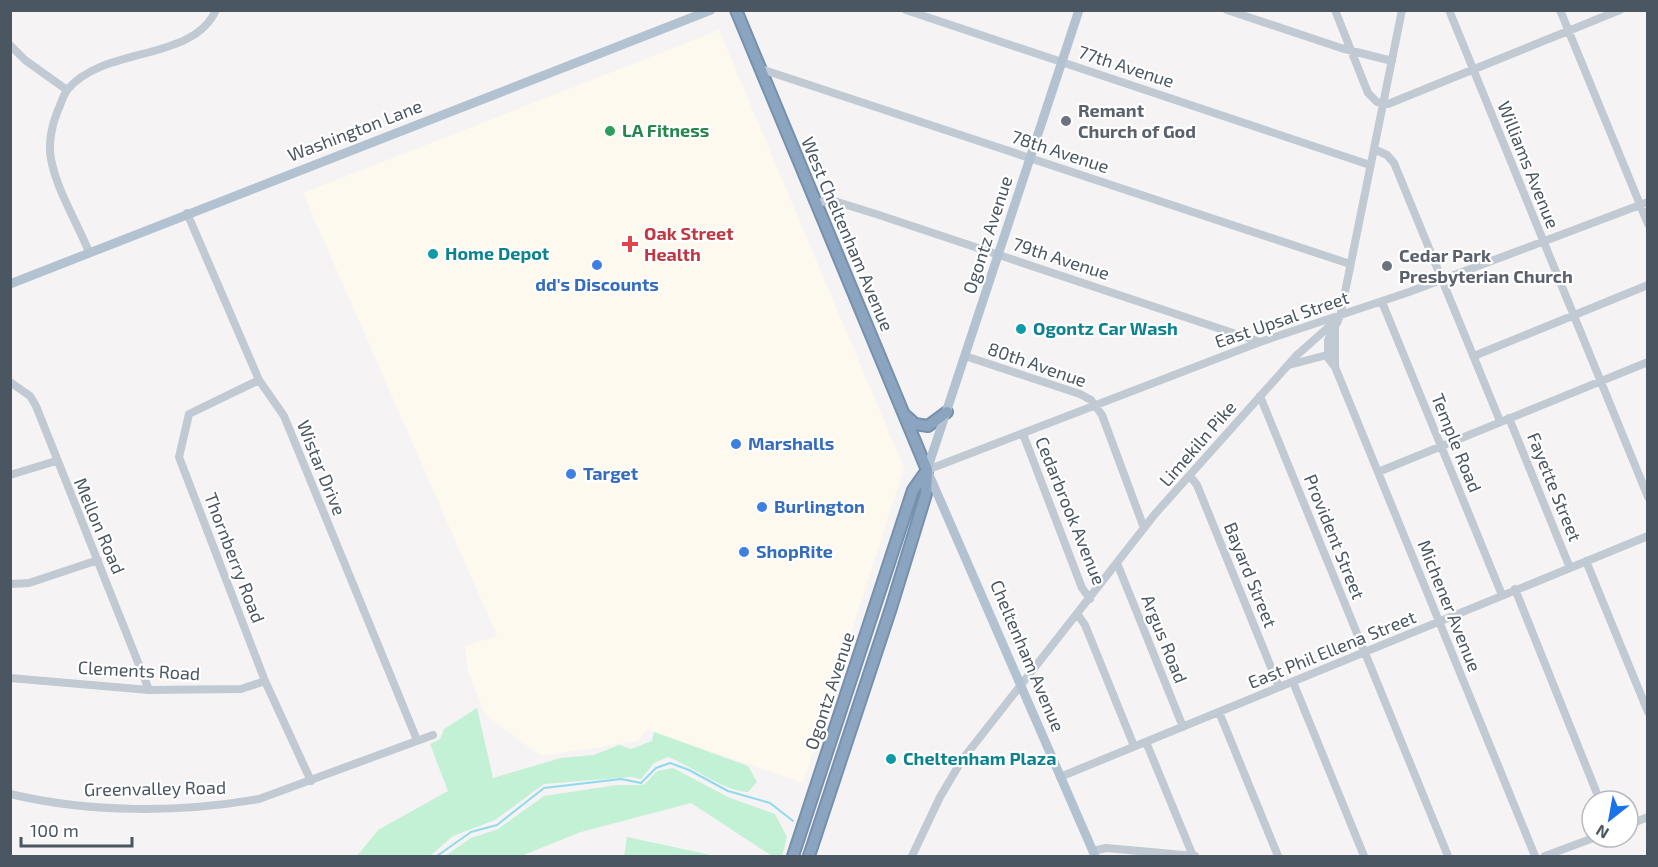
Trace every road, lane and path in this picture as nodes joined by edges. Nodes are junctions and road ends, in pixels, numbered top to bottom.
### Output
1 (216, 10) edge
2 (711, 10) edge
3 (736, 10) edge
4 (906, 10) edge
5 (1079, 10) edge
6 (1227, 10) edge
7 (1335, 10) edge
8 (1402, 10) edge
9 (1449, 10) edge
10 (1560, 10) edge
11 (1620, 10) edge
12 (1569, 32) junction
13 (10, 45) edge
14 (1350, 51) junction
15 (1062, 61) junction
16 (1392, 61) junction
17 (760, 69) junction
18 (1473, 71) junction
19 (67, 90) junction
20 (1383, 104) junction
21 (1374, 149) junction
22 (1030, 158) junction
23 (1370, 165) junction
24 (816, 203) junction
25 (1643, 203) edge
26 (187, 213) junction
27 (1647, 224) edge
28 (1543, 242) junction
29 (89, 252) junction
30 (999, 254) junction
31 (1350, 264) junction
32 (1442, 280) junction
33 (10, 284) edge
34 (1647, 285) edge
35 (1382, 302) junction
36 (1573, 315) junction
37 (1340, 317) junction
38 (1335, 328) junction
39 (1260, 342) junction
40 (1327, 355) junction
41 (965, 356) junction
42 (1474, 356) junction
43 (1647, 362) edge
44 (1289, 364) junction
45 (1335, 367) junction
46 (260, 381) junction
47 (1600, 381) junction
48 (10, 382) edge
49 (1260, 396) junction
50 (1096, 406) junction
51 (947, 412) junction
52 (904, 414) junction
53 (1509, 418) junction
54 (1500, 421) junction
55 (1023, 434) junction
56 (1441, 446) junction
57 (56, 461) junction
58 (927, 470) junction
59 (1378, 472) junction
60 (10, 475) edge
61 (1190, 476) junction
62 (1647, 497) edge
63 (1144, 528) junction
64 (1647, 536) edge
65 (98, 560) junction
66 (1586, 561) junction
67 (1117, 564) junction
68 (1570, 568) junction
69 (10, 584) edge
70 (1515, 589) junction
71 (1502, 595) junction
72 (1090, 599) junction
73 (1077, 615) junction
74 (1439, 622) junction
75 (1365, 652) junction
76 (10, 678) edge
77 (266, 681) junction
78 (1293, 682) junction
79 (1022, 685) junction
80 (1279, 687) junction
81 (148, 690) junction
82 (1219, 712) junction
83 (1647, 712) edge
84 (1183, 726) junction
85 (433, 735) dead end
86 (417, 740) junction
87 (1146, 742) junction
88 (1134, 746) junction
89 (1060, 777) junction
90 (311, 781) junction
91 (1595, 789) edge
92 (10, 794) edge
93 (1580, 843) edge
94 (1094, 854) edge
95 (793, 856) edge
96 (809, 856) edge
97 (912, 856) edge
98 (1194, 856) edge
99 (1278, 856) edge
100 (1364, 856) edge
101 (1448, 856) edge
102 (1535, 856) edge
103 (1545, 856) edge

1 - 19 street
2 - 26 main road, Washington Lane
3 - 17 highway, West Cheltenham Avenue
4 - 15 street, 77th Avenue
5 - 15 main road, Ogontz Avenue
6 - 14 street
7 - 14 street
8 - 16 street
9 - 18 street, Williams Avenue
10 - 12 street
11 - 12 street
12 - 18 street
12 - 25 street
13 - 19 street
14 - 16 street
14 - 20 street
15 - 22 main road, Ogontz Avenue
15 - 23 street, 77th Avenue
16 - 20 street
17 - 22 street, 78th Avenue
17 - 24 highway, West Cheltenham Avenue
18 - 20 street
18 - 28 street, Williams Avenue
19 - 29 street
20 - 21 street
21 - 23 street
21 - 32 street
22 - 30 main road, Ogontz Avenue
22 - 31 street, 78th Avenue
23 - 31 street
24 - 30 street, 79th Avenue
24 - 52 highway, West Cheltenham Avenue
25 - 27 street
25 - 28 street, East Upsal Street
26 - 29 main road, Washington Lane
26 - 46 street, Wistar Drive
28 - 32 street, East Upsal Street
28 - 36 street, Williams Avenue
29 - 33 main road, Washington Lane
30 - 39 street, 79th Avenue
30 - 41 main road, Ogontz Avenue
31 - 37 street
32 - 35 street, East Upsal Street
32 - 42 street
34 - 36 street
35 - 37 street, East Upsal Street
35 - 56 street, Temple Road
36 - 42 street
36 - 47 street, Williams Avenue
37 - 38 street, Michener Avenue
37 - 39 street, East Upsal Street
37 - 44 street, Limekiln Pike
38 - 40 street, Michener Avenue
38 - 45 street, Michener Avenue
39 - 50 street, East Upsal Street
40 - 44 street
40 - 45 street, Michener Avenue
41 - 50 street, 80th Avenue
41 - 51 main road, Ogontz Avenue
42 - 54 street
43 - 47 street
44 - 49 street, Limekiln Pike
45 - 59 street, Michener Avenue
46 - 77 street, Thornberry Road
46 - 86 street, Wistar Drive
47 - 53 street
47 - 62 street, Williams Avenue
48 - 57 street, Mellon Road
49 - 61 street, Limekiln Pike
49 - 75 street, Provident Street
50 - 55 street, East Upsal Street
50 - 63 street
51 - 52 highway
51 - 58 main road, Ogontz Avenue
52 - 58 highway, West Cheltenham Avenue
53 - 54 street
53 - 68 street, Fayette Street
54 - 56 street
55 - 58 street, East Upsal Street
55 - 72 street, Cedarbrook Avenue
56 - 59 street
56 - 71 street, Temple Road
57 - 60 street
57 - 65 street, Mellon Road
58 - 79 main road, Cheltenham Avenue
58 - 95 highway, Ogontz Avenue
58 - 96 highway, Ogontz Avenue
59 - 74 street, Michener Avenue
61 - 63 street, Limekiln Pike
61 - 80 street, Bayard Street
63 - 67 street, Limekiln Pike
64 - 66 street, East Phil Ellena Street
65 - 69 street
65 - 81 street, Mellon Road
66 - 68 street, East Phil Ellena Street
66 - 83 street, Fayette Street
67 - 72 street, Limekiln Pike
67 - 84 street, Argus Road
68 - 70 street, East Phil Ellena Street
70 - 71 street, East Phil Ellena Street
70 - 91 street
71 - 74 street, East Phil Ellena Street
72 - 73 street, Limekiln Pike
73 - 79 street, Limekiln Pike
73 - 88 street
74 - 75 street, East Phil Ellena Street
74 - 102 street, Michener Avenue
75 - 78 street, East Phil Ellena Street
75 - 101 street, Provident Street
76 - 81 street, Clements Road
77 - 81 street, Clements Road
77 - 90 street, Thornberry Road
78 - 80 street, East Phil Ellena Street
78 - 100 street
79 - 89 main road, Cheltenham Avenue
79 - 97 street, Limekiln Pike
80 - 82 street, East Phil Ellena Street
82 - 84 street, East Phil Ellena Street
82 - 99 street
84 - 87 street, East Phil Ellena Street
85 - 86 street, Greenvalley Road
86 - 90 street, Greenvalley Road
87 - 88 street, East Phil Ellena Street
87 - 98 street
88 - 89 street, East Phil Ellena Street
89 - 94 main road, Cheltenham Avenue
90 - 92 street, Greenvalley Road
93 - 103 street
94 - 98 street

